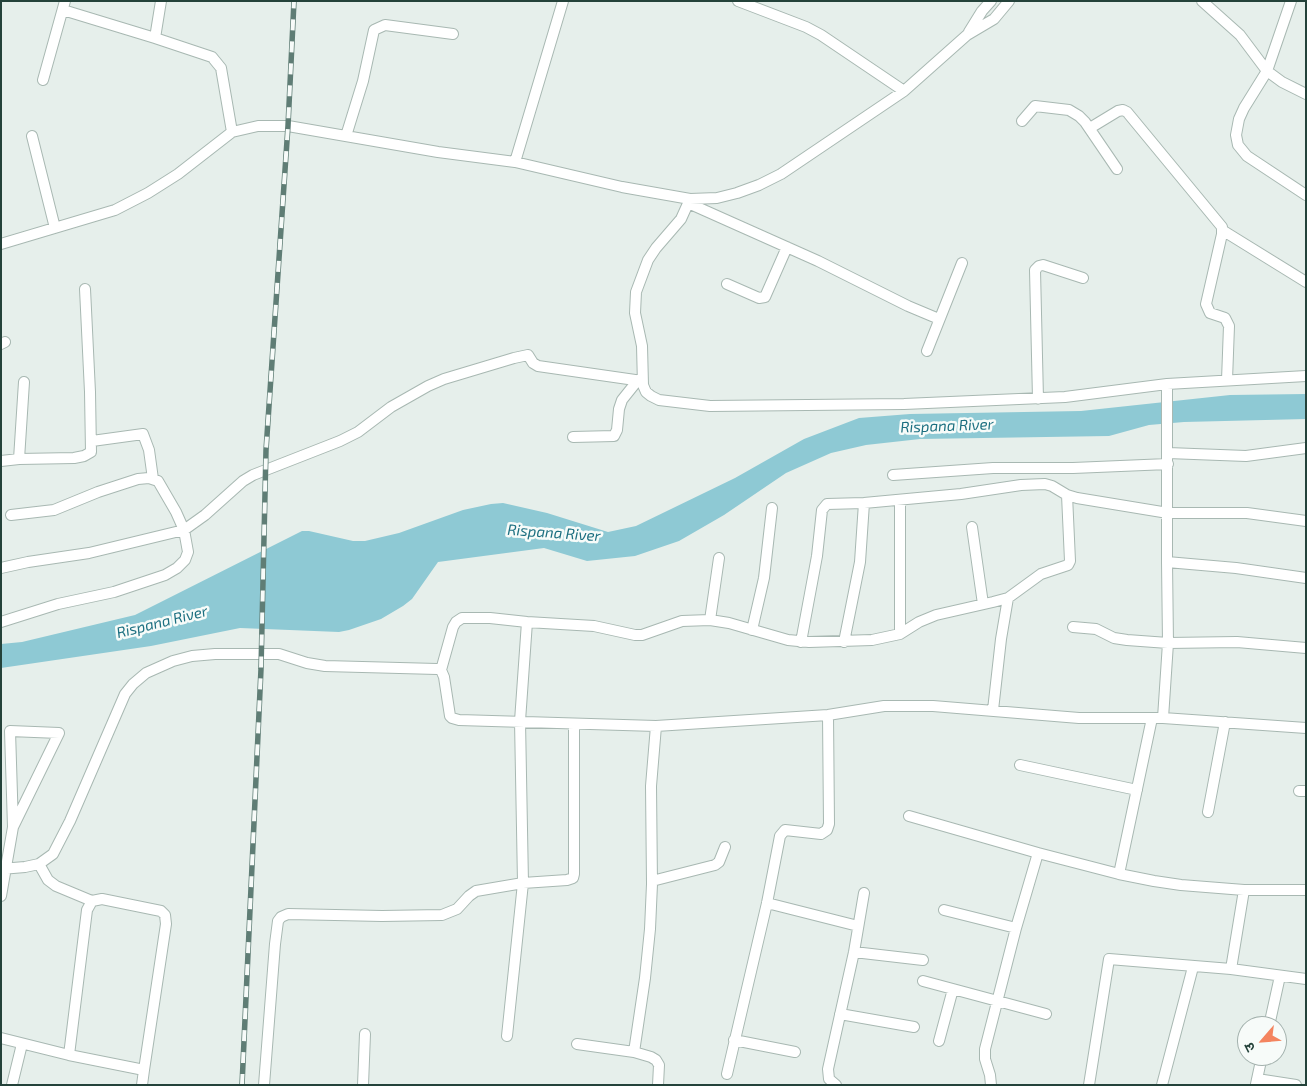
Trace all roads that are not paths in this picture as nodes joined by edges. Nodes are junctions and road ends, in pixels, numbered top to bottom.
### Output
1 (161, 1) edge
2 (563, 1) edge
3 (738, 1) edge
4 (991, 1) edge
5 (1009, 1) edge
6 (1202, 1) edge
7 (1291, 1) edge
8 (64, 6) edge
9 (453, 34) dead end
10 (967, 35) junction
11 (155, 38) junction
12 (1267, 71) junction
13 (43, 80) dead end
14 (904, 91) junction
15 (1306, 94) edge
16 (1022, 121) dead end
17 (1090, 128) junction
18 (232, 132) junction
19 (32, 136) dead end
20 (346, 136) junction
21 (515, 162) junction
22 (1117, 169) dead end
23 (1306, 195) edge
24 (689, 201) junction
25 (55, 228) junction
26 (1222, 230) junction
27 (1, 244) edge
28 (787, 247) junction
29 (962, 263) dead end
30 (1083, 278) dead end
31 (1306, 282) edge
32 (727, 284) dead end
33 (85, 289) dead end
34 (939, 319) junction
35 (927, 351) dead end
36 (1306, 376) edge
37 (1227, 380) junction
38 (640, 381) junction
39 (24, 382) dead end
40 (1167, 384) junction
41 (1038, 398) junction
42 (573, 437) dead end
43 (92, 441) junction
44 (1306, 448) edge
45 (1168, 453) junction
46 (19, 459) junction
47 (1, 461) edge
48 (1168, 464) junction
49 (893, 475) dead end
50 (154, 479) junction
51 (1067, 495) junction
52 (900, 500) junction
53 (864, 504) junction
54 (772, 508) dead end
55 (1168, 512) junction
56 (11, 515) dead end
57 (1306, 521) edge
58 (972, 527) dead end
59 (184, 530) junction
60 (719, 558) dead end
61 (1167, 562) junction
62 (1, 568) edge
63 (1306, 578) edge
64 (1008, 598) junction
65 (983, 604) junction
66 (710, 620) junction
67 (1, 622) edge
68 (527, 622) junction
69 (1073, 627) dead end
70 (752, 630) junction
71 (900, 634) junction
72 (801, 642) junction
73 (844, 642) junction
74 (1168, 643) junction
75 (1306, 648) edge
76 (440, 670) junction
77 (994, 710) junction
78 (828, 715) junction
79 (1158, 718) junction
80 (520, 721) junction
81 (1225, 722) junction
82 (574, 724) junction
83 (656, 726) junction
84 (1306, 728) edge
85 (1020, 764) dead end
86 (1137, 790) junction
87 (1208, 812) dead end
88 (909, 816) dead end
89 (12, 827) junction
90 (725, 847) dead end
91 (1038, 853) junction
92 (39, 864) junction
93 (3, 869) edge
94 (1120, 874) junction
95 (652, 881) junction
96 (523, 883) junction
97 (1244, 890) junction
98 (1306, 890) edge
99 (864, 893) dead end
100 (1, 896) edge
101 (92, 901) junction
102 (767, 903) junction
103 (944, 910) dead end
104 (858, 926) junction
105 (1016, 928) junction
106 (854, 952) junction
107 (923, 960) dead end
108 (1193, 967) junction
109 (1231, 969) junction
110 (1280, 976) junction
111 (1306, 980) edge
112 (923, 981) dead end
113 (953, 989) junction
114 (998, 1000) junction
115 (840, 1014) junction
116 (1046, 1014) dead end
117 (1271, 1016) edge
118 (914, 1027) dead end
119 (366, 1034) dead end
120 (507, 1036) dead end
121 (1, 1038) edge
122 (734, 1040) junction
123 (939, 1041) dead end
124 (22, 1044) junction
125 (577, 1044) dead end
126 (634, 1052) junction
127 (795, 1052) dead end
128 (69, 1055) junction
129 (1260, 1066) edge
130 (144, 1070) junction
131 (727, 1074) dead end
132 (1256, 1082) edge
133 (12, 1085) edge
134 (142, 1085) edge
135 (264, 1085) edge
136 (363, 1085) edge
137 (658, 1085) edge
138 (836, 1085) edge
139 (990, 1085) edge
140 (1089, 1085) edge
141 (1162, 1085) edge
142 (1296, 1085) edge

1 - 11 street
2 - 21 street
3 - 14 street
4 - 10 street
5 - 10 street
6 - 12 street
7 - 12 street
8 - 11 street
8 - 13 street
9 - 20 street
10 - 14 street
11 - 18 street
12 - 15 street
12 - 23 street
14 - 24 street
16 - 17 street
17 - 22 street
17 - 26 street
18 - 20 street
18 - 25 street
19 - 25 street
20 - 21 street
21 - 24 street
24 - 28 street
24 - 38 street
25 - 27 street
26 - 31 street
26 - 37 street
28 - 32 street
28 - 34 street
29 - 34 street
30 - 41 street
33 - 43 street
34 - 35 street
36 - 37 street
37 - 40 street
38 - 41 street
38 - 42 street
38 - 59 street
39 - 46 street
40 - 41 street
40 - 45 street
43 - 46 street
43 - 50 street
44 - 45 street
45 - 48 street
46 - 47 street
48 - 49 street
48 - 55 street
50 - 56 street
50 - 59 street
51 - 52 street
51 - 55 street
51 - 64 street
52 - 53 street
52 - 71 street
53 - 72 street
53 - 73 street
54 - 70 street
55 - 57 street
55 - 61 street
58 - 65 street
59 - 62 street
59 - 67 street
60 - 66 street
61 - 63 street
61 - 74 street
64 - 65 street
64 - 77 street
65 - 71 street
66 - 68 street
66 - 70 street
68 - 76 street
68 - 80 street
69 - 74 street
70 - 72 street
71 - 73 street
72 - 73 street
74 - 75 street
74 - 79 street
76 - 80 street
76 - 92 street
77 - 78 street
77 - 79 street
78 - 83 street
78 - 102 street
79 - 81 street
79 - 86 street
80 - 82 street
80 - 96 street
81 - 84 street
81 - 87 street
82 - 83 street
82 - 96 street
83 - 95 street
85 - 86 street
86 - 94 street
88 - 91 street
89 - 89 street
89 - 93 street
90 - 95 street
91 - 94 street
91 - 105 street
92 - 93 street
92 - 101 street
93 - 100 street
94 - 97 street
95 - 126 street
96 - 120 street
96 - 135 street
97 - 98 street
97 - 109 street
99 - 104 street
101 - 128 street
101 - 130 street
102 - 104 street
102 - 122 street
103 - 105 street
104 - 106 street
105 - 114 street
106 - 107 street
106 - 115 street
108 - 109 street
108 - 140 street
108 - 141 street
109 - 110 street
110 - 111 street
110 - 117 street
112 - 113 street
113 - 114 street
113 - 123 street
114 - 116 street
114 - 139 street
115 - 118 street
115 - 138 street
119 - 136 street
121 - 124 street
122 - 127 street
122 - 131 street
124 - 128 street
124 - 133 street
125 - 126 street
126 - 137 street
128 - 130 street
129 - 132 street
130 - 134 street
132 - 142 street

